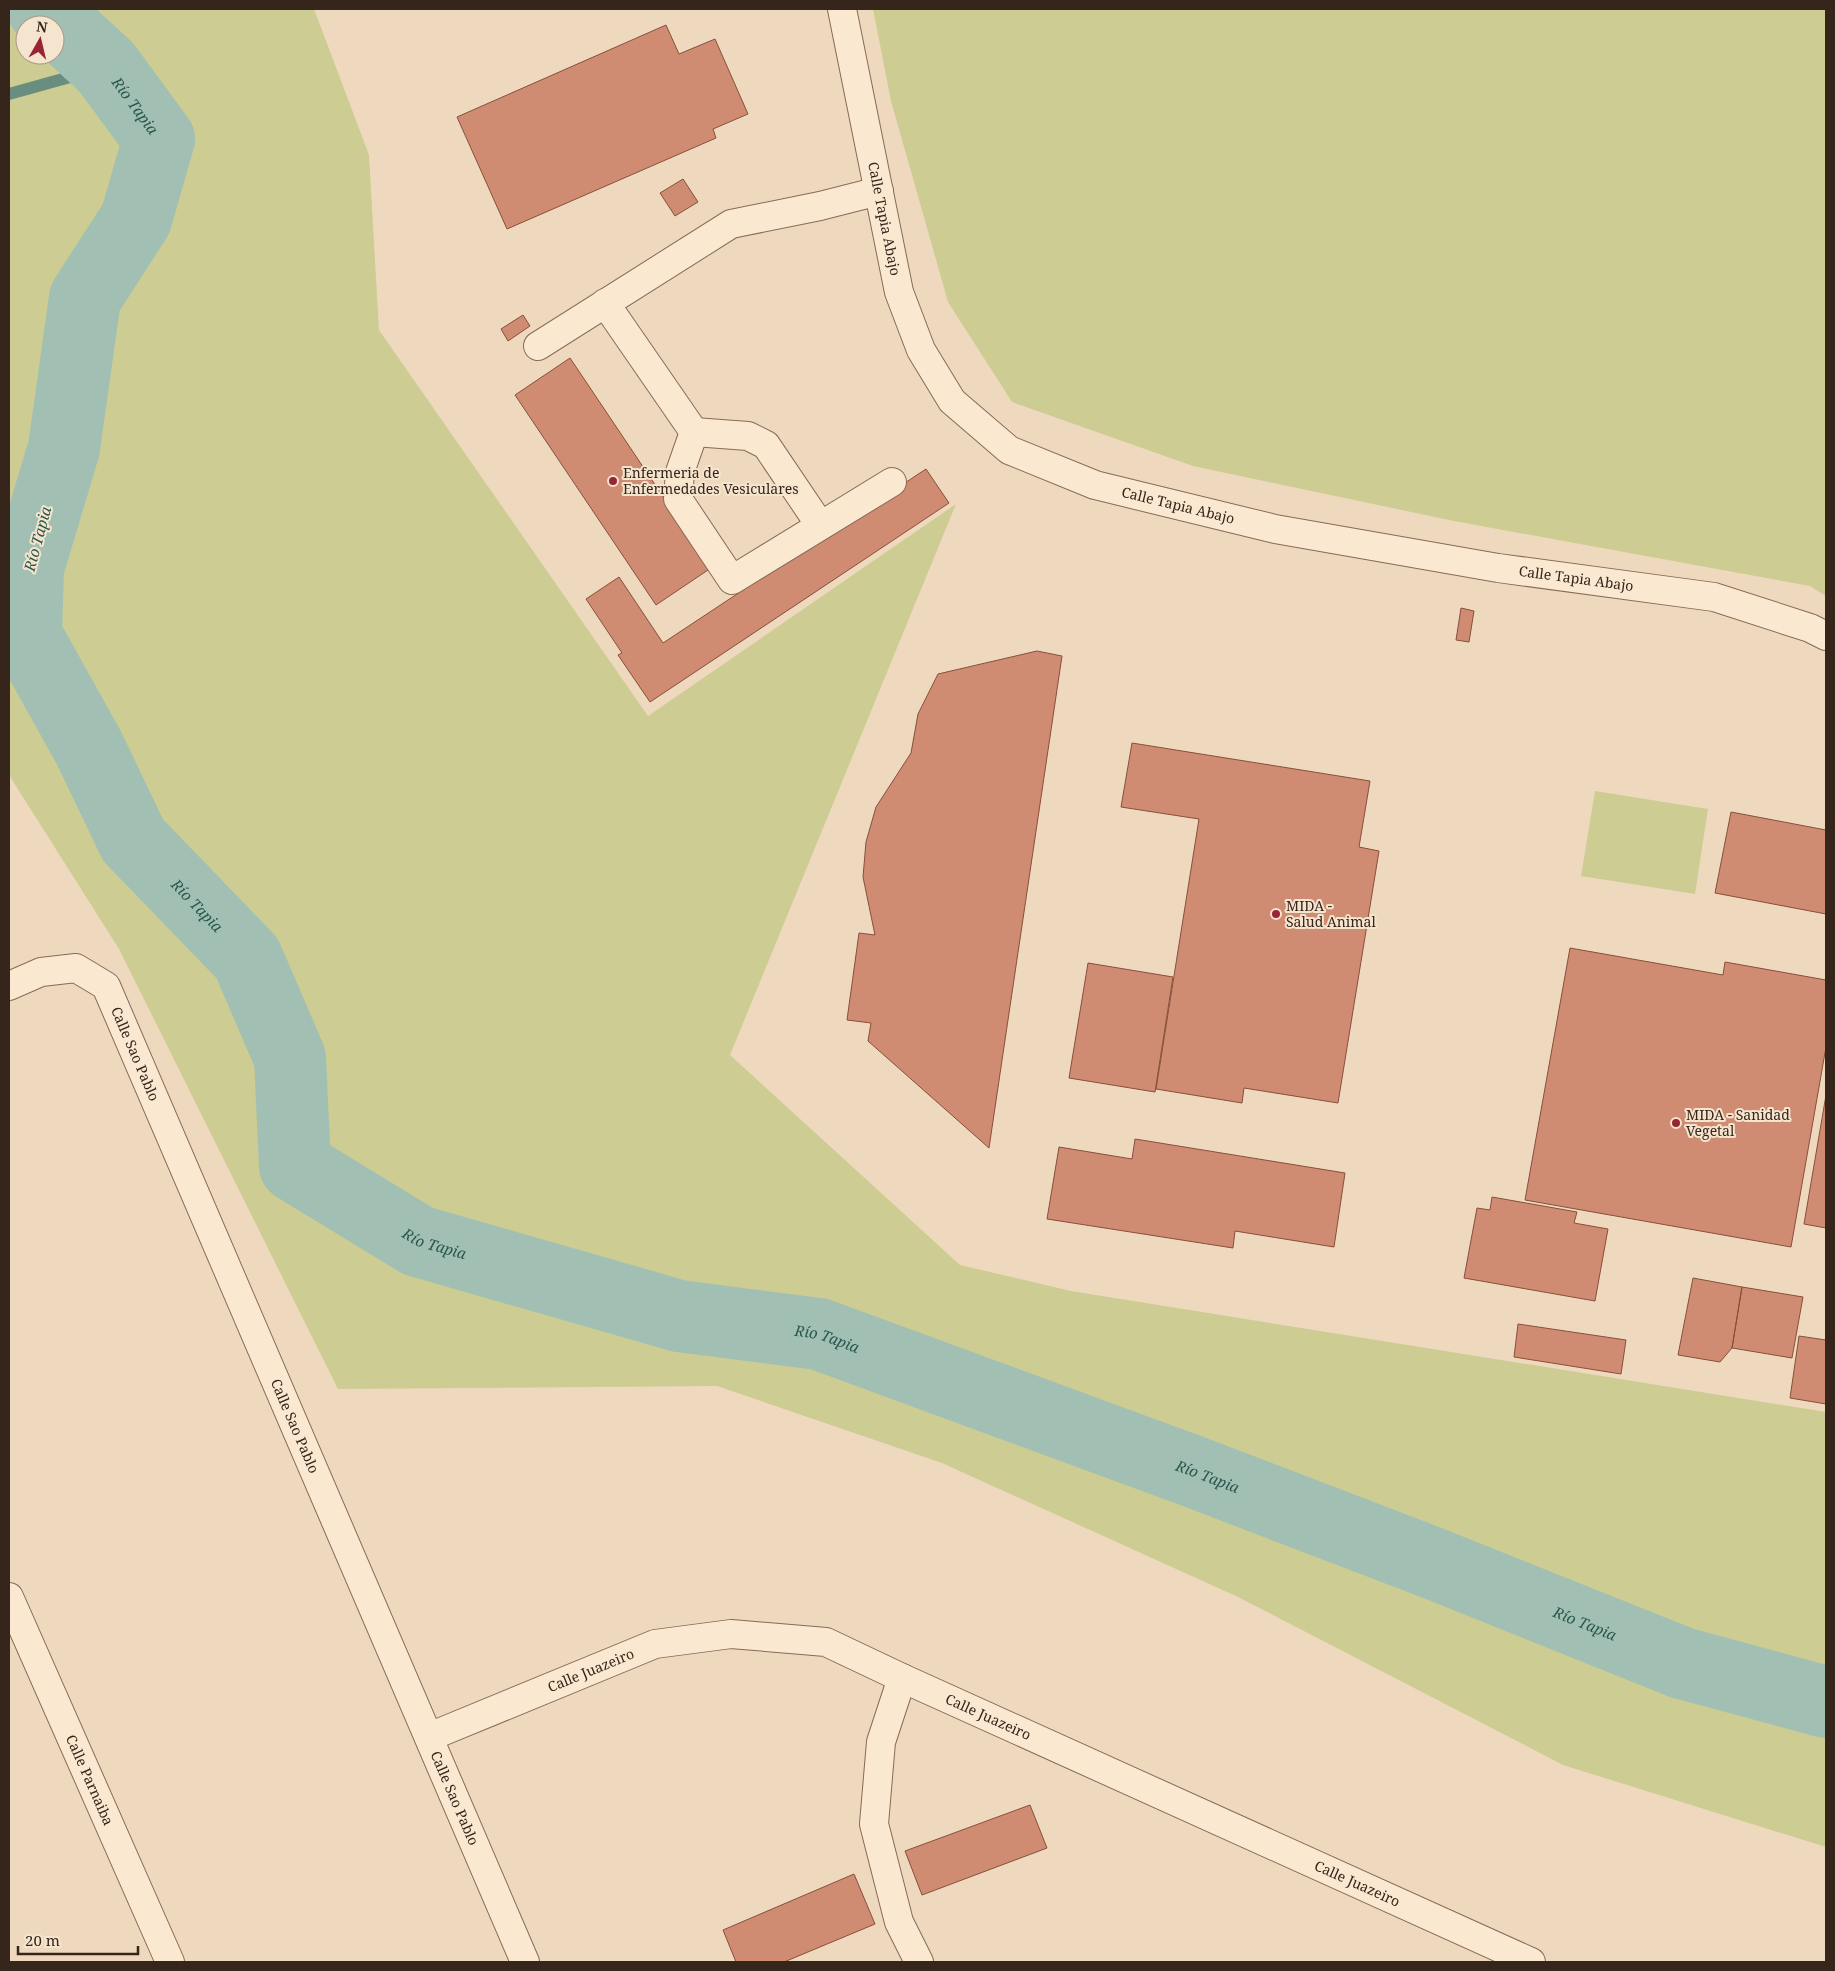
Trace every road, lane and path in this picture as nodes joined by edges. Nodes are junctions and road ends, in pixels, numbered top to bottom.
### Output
1 (842, 9) edge
2 (879, 191) junction
3 (605, 303) junction
4 (538, 346) dead end
5 (694, 432) junction
6 (892, 482) dead end
7 (820, 525) junction
8 (1826, 636) edge
9 (9, 986) edge
10 (9, 1597) edge
11 (902, 1678) junction
12 (429, 1737) junction
13 (170, 1962) edge
14 (526, 1962) edge
15 (919, 1962) edge
16 (1531, 1962) edge

1 - 2 street, Calle Tapia Abajo
2 - 3 street
2 - 8 street, Calle Tapia Abajo
3 - 4 street
3 - 5 street
5 - 7 street
5 - 7 street
6 - 7 street
9 - 12 street, Calle Sao Pablo
10 - 13 street, Calle Parnaiba
11 - 12 street, Calle Juazeiro
11 - 15 street
11 - 16 street, Calle Juazeiro
12 - 14 street, Calle Sao Pablo

